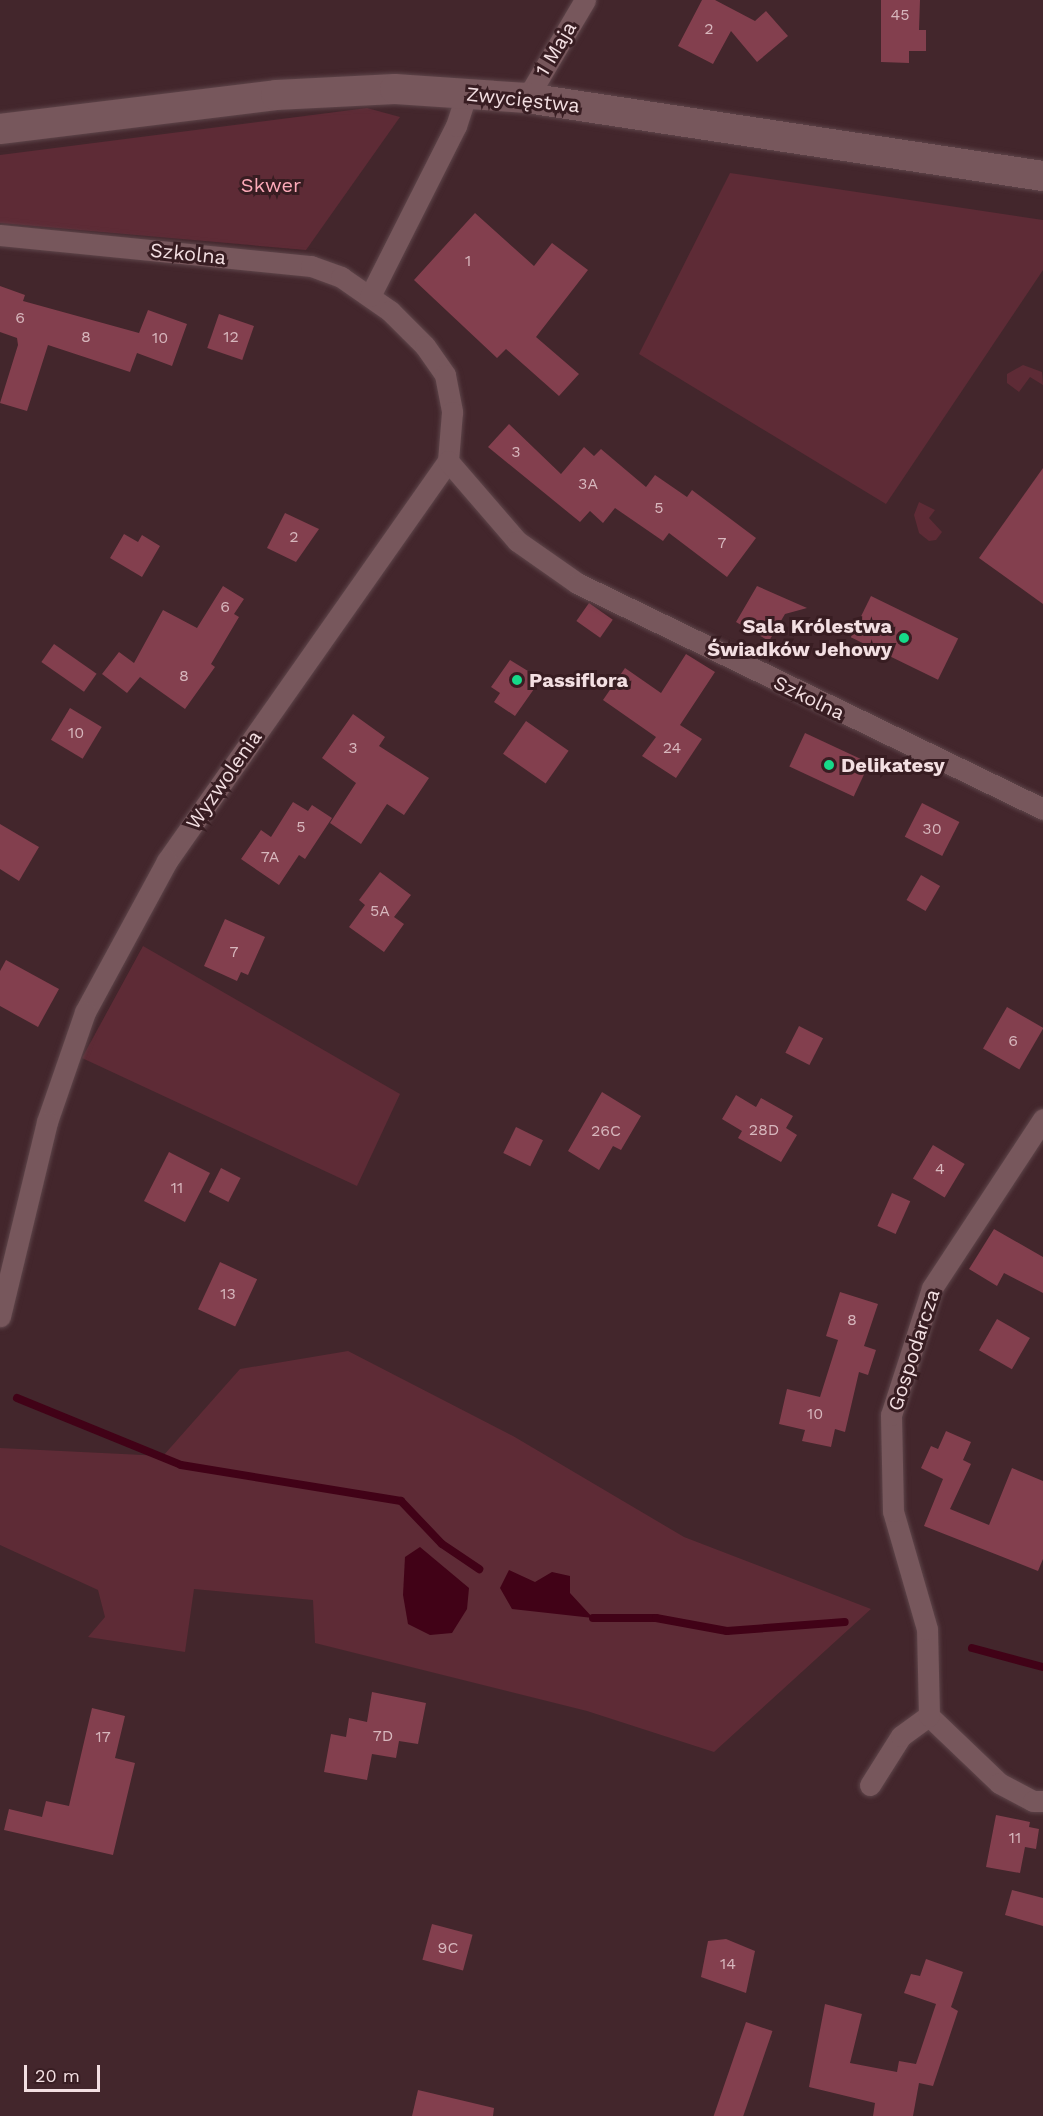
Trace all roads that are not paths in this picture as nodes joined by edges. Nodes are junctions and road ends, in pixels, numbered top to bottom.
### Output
1 (585, 0) edge
2 (467, 93) junction
3 (527, 98) junction
4 (0, 129) edge
5 (1043, 176) edge
6 (0, 234) edge
7 (370, 296) junction
8 (448, 461) junction
9 (1043, 809) edge
10 (1043, 1119) edge
11 (0, 1316) edge
12 (929, 1716) junction
13 (870, 1785) dead end
14 (1043, 1801) edge

1 - 3 street, 1 Maja
2 - 3 main road, Zwycięstwa
2 - 4 main road, Zwycięstwa
2 - 7 street
3 - 5 main road, Zwycięstwa
6 - 7 street, Szkolna
7 - 8 street
8 - 9 street, Szkolna
8 - 11 street, Wyzwolenia
10 - 12 street, Gospodarcza
12 - 13 street
12 - 14 street

